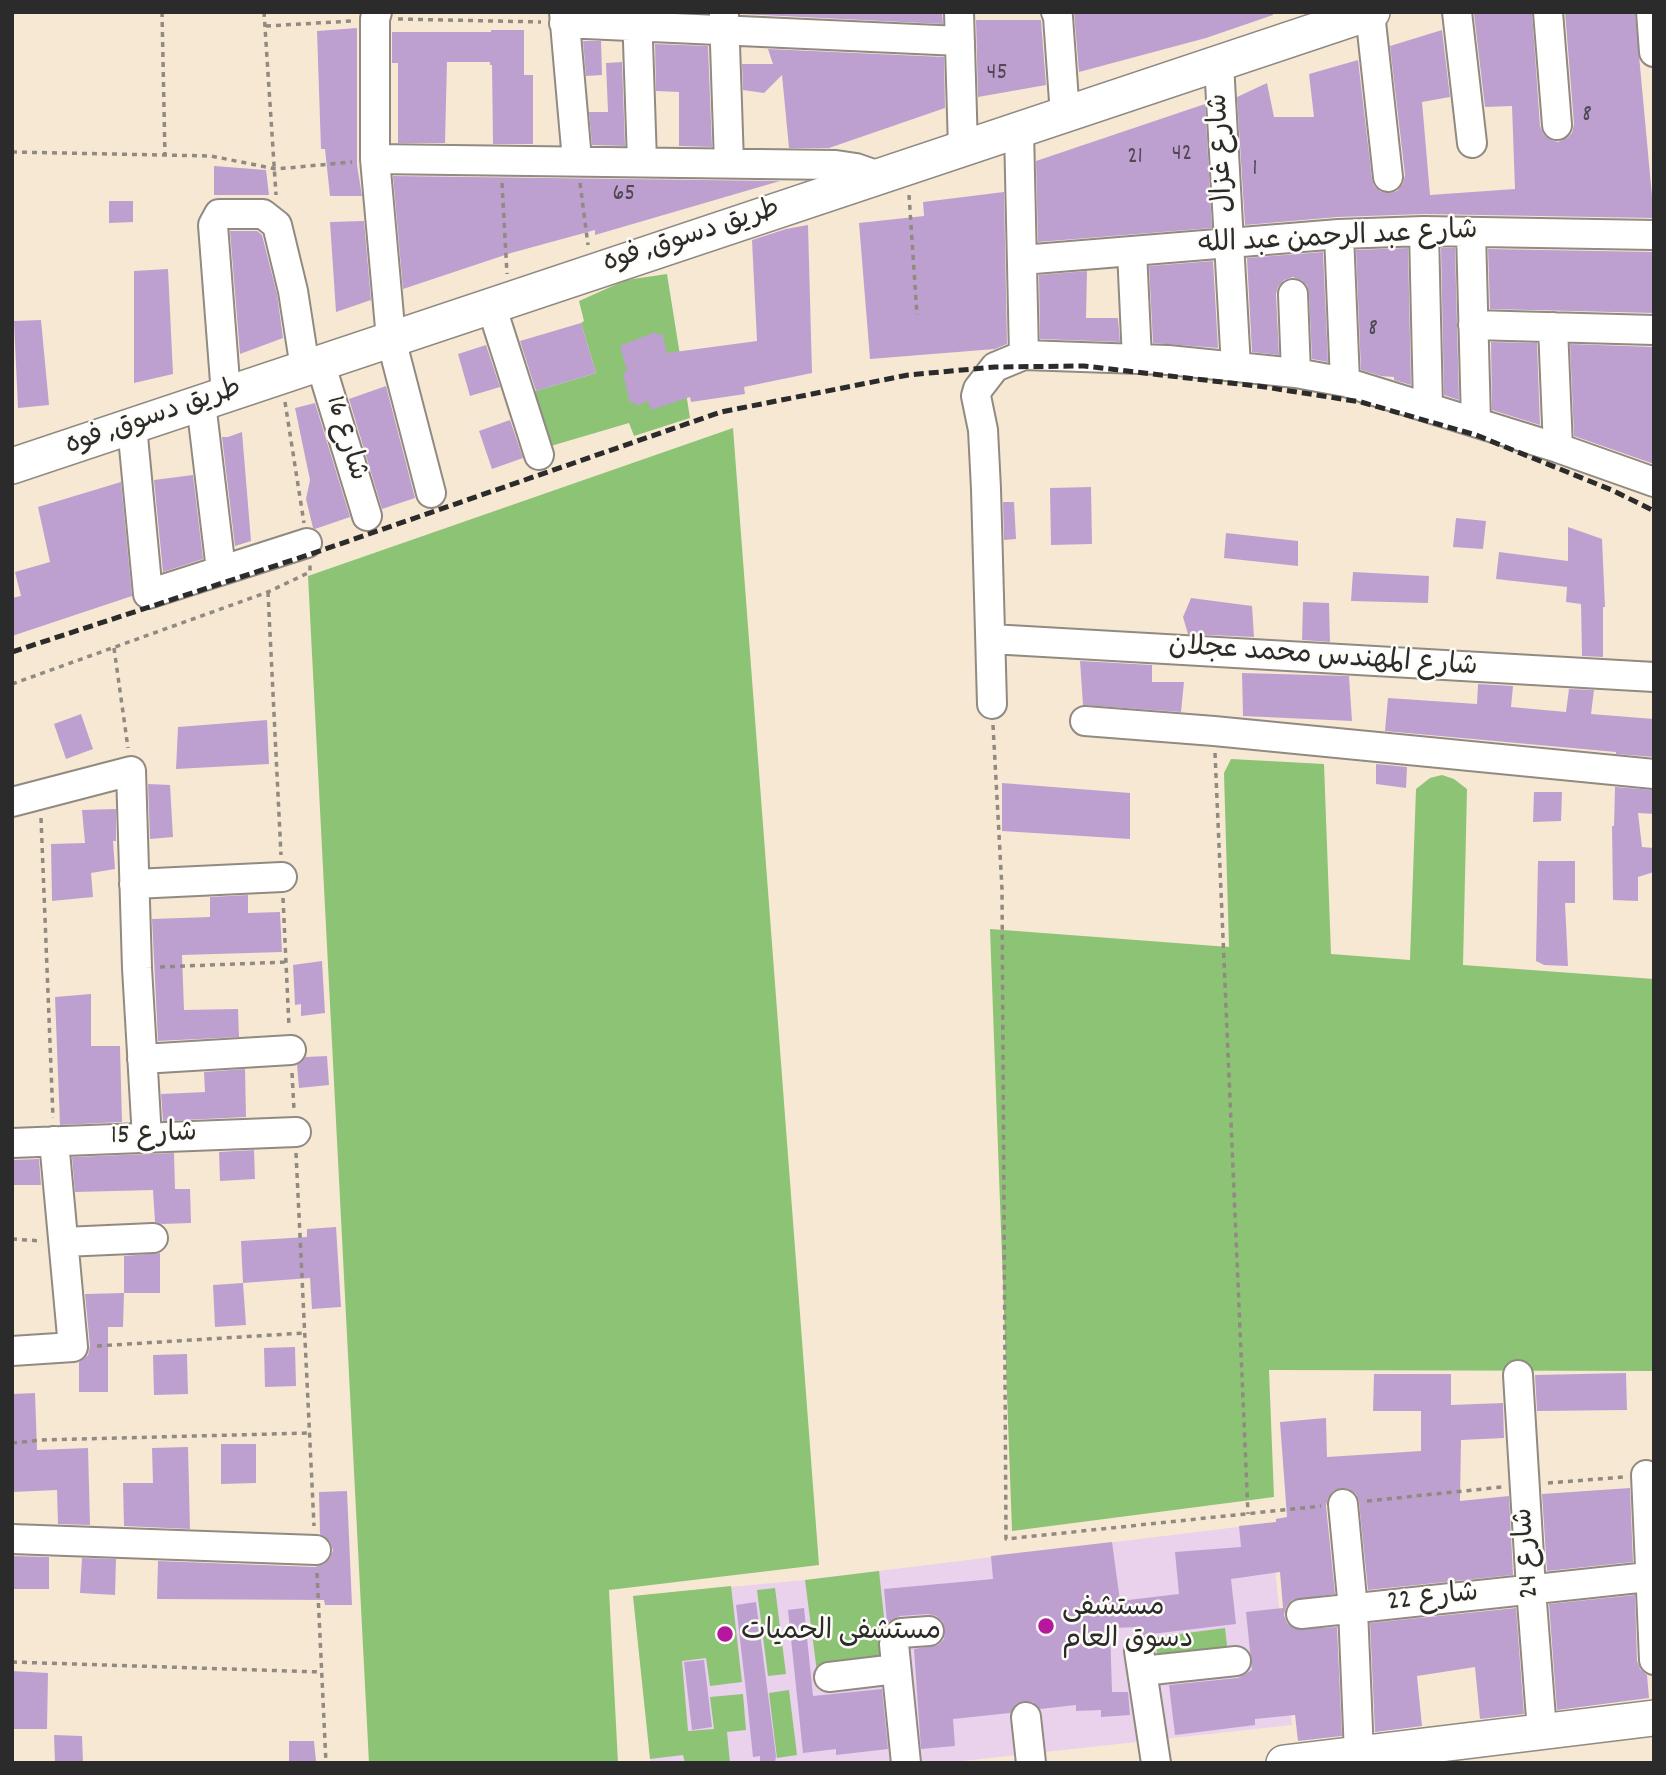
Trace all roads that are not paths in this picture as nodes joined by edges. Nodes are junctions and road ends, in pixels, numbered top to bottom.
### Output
1 (959, 12) edge
2 (1056, 12) edge
3 (1457, 12) edge
4 (1548, 12) edge
5 (1651, 12) edge
6 (1361, 14) edge
7 (376, 16) edge
8 (564, 18) edge
9 (638, 20) edge
10 (725, 22) edge
11 (960, 41) junction
12 (1654, 52) edge
13 (1219, 64) junction
14 (1065, 114) junction
15 (1557, 125) dead end
16 (1019, 130) junction
17 (1472, 143) dead end
18 (963, 148) junction
19 (374, 159) junction
20 (577, 160) junction
21 (642, 162) junction
22 (729, 163) junction
23 (893, 171) junction
24 (1388, 177) dead end
25 (1424, 231) junction
26 (1471, 232) junction
27 (1339, 234) junction
28 (1654, 235) edge
29 (1229, 244) junction
30 (1132, 251) junction
31 (1022, 260) junction
32 (1293, 294) dead end
33 (500, 302) junction
34 (1473, 325) junction
35 (1553, 327) junction
36 (1654, 330) edge
37 (391, 339) junction
38 (1024, 355) junction
39 (1137, 359) junction
40 (1236, 367) junction
41 (302, 369) junction
42 (1296, 373) junction
43 (1345, 382) junction
44 (213, 399) junction
45 (1428, 407) junction
46 (1476, 422) junction
47 (132, 426) junction
48 (1558, 449) junction
49 (539, 455) dead end
50 (12, 467) edge
51 (1654, 482) edge
52 (431, 493) dead end
53 (367, 516) dead end
54 (307, 543) road end
55 (220, 570) junction
56 (991, 639) junction
57 (1654, 677) edge
58 (992, 704) road end
59 (1084, 721) dead end
60 (1654, 774) edge
61 (12, 802) edge
62 (282, 877) road end
63 (134, 884) junction
64 (290, 1050) road end
65 (142, 1059) junction
66 (296, 1132) road end
67 (147, 1138) junction
68 (54, 1142) junction
69 (12, 1143) edge
70 (153, 1238) dead end
71 (64, 1241) junction
72 (12, 1352) edge
73 (1518, 1375) dead end
74 (1646, 1475) dead end
75 (1343, 1504) dead end
76 (12, 1539) edge
77 (316, 1550) road end
78 (1648, 1577) junction
79 (1531, 1589) junction
80 (1353, 1609) junction
81 (1301, 1614) dead end
82 (929, 1631) dead end
83 (1654, 1660) edge
84 (1236, 1661) dead end
85 (896, 1669) junction
86 (829, 1677) dead end
87 (1026, 1717) dead end
88 (1654, 1718) edge
89 (1542, 1731) junction
90 (1359, 1754) junction
91 (906, 1763) edge
92 (1031, 1763) edge
93 (1156, 1763) edge
94 (1284, 1763) edge

1 - 11 street
2 - 14 street
3 - 17 street
4 - 15 street
5 - 12 street
6 - 13 main road, طريق دسوق, فوه
6 - 24 street
7 - 19 street
8 - 9 street
8 - 20 street
9 - 10 street
9 - 21 street
10 - 11 street
10 - 22 street
11 - 18 street
13 - 14 main road, طريق دسوق, فوه
13 - 29 street, شارع غزال
14 - 16 main road, طريق دسوق, فوه
16 - 18 main road, طريق دسوق, فوه
16 - 31 street
18 - 23 main road, طريق دسوق, فوه
19 - 20 street
19 - 37 street
20 - 21 street
21 - 22 street
22 - 23 street
23 - 33 main road, طريق دسوق, فوه
25 - 26 street, شارع عبد الرحمن عبد الله
25 - 27 street, شارع عبد الرحمن عبد الله
25 - 45 street
26 - 28 street, شارع عبد الرحمن عبد الله
26 - 34 street
27 - 29 street, شارع عبد الرحمن عبد الله
27 - 43 street
29 - 30 street, شارع عبد الرحمن عبد الله
29 - 40 street, شارع غزال
30 - 31 street, شارع عبد الرحمن عبد الله
30 - 39 street
31 - 38 street
32 - 42 street
33 - 37 main road, طريق دسوق, فوه
33 - 49 street
34 - 35 street
34 - 46 street
35 - 36 street
35 - 48 street
37 - 41 main road, طريق دسوق, فوه
37 - 52 street
38 - 39 street
38 - 56 street
39 - 40 street
40 - 42 street
41 - 44 main road, طريق دسوق, فوه
41 - 44 street, شارع 16
41 - 53 street, شارع 16
42 - 43 street
43 - 45 street
44 - 47 main road, طريق دسوق, فوه
44 - 55 street
45 - 46 street
46 - 48 street
47 - 50 main road, طريق دسوق, فوه
47 - 55 street
48 - 51 street
54 - 55 street
56 - 57 street, شارع المهندس محمد عجلان
56 - 58 street
59 - 60 street
61 - 63 street
62 - 63 street
63 - 65 street
64 - 65 street
65 - 67 street
66 - 67 street, شارع 15
67 - 68 street, شارع 15
68 - 69 street, شارع 15
68 - 71 street
70 - 71 street
71 - 72 street
73 - 79 street, شارع 24
74 - 78 street
75 - 80 street
76 - 77 street
78 - 79 street, شارع 22
78 - 83 street
79 - 80 street, شارع 22
79 - 89 street, شارع 24
80 - 81 street, شارع 22
80 - 90 street
82 - 85 street
84 - 93 street
85 - 86 street
85 - 91 street
87 - 92 street
88 - 89 main road
89 - 90 main road
90 - 94 main road

